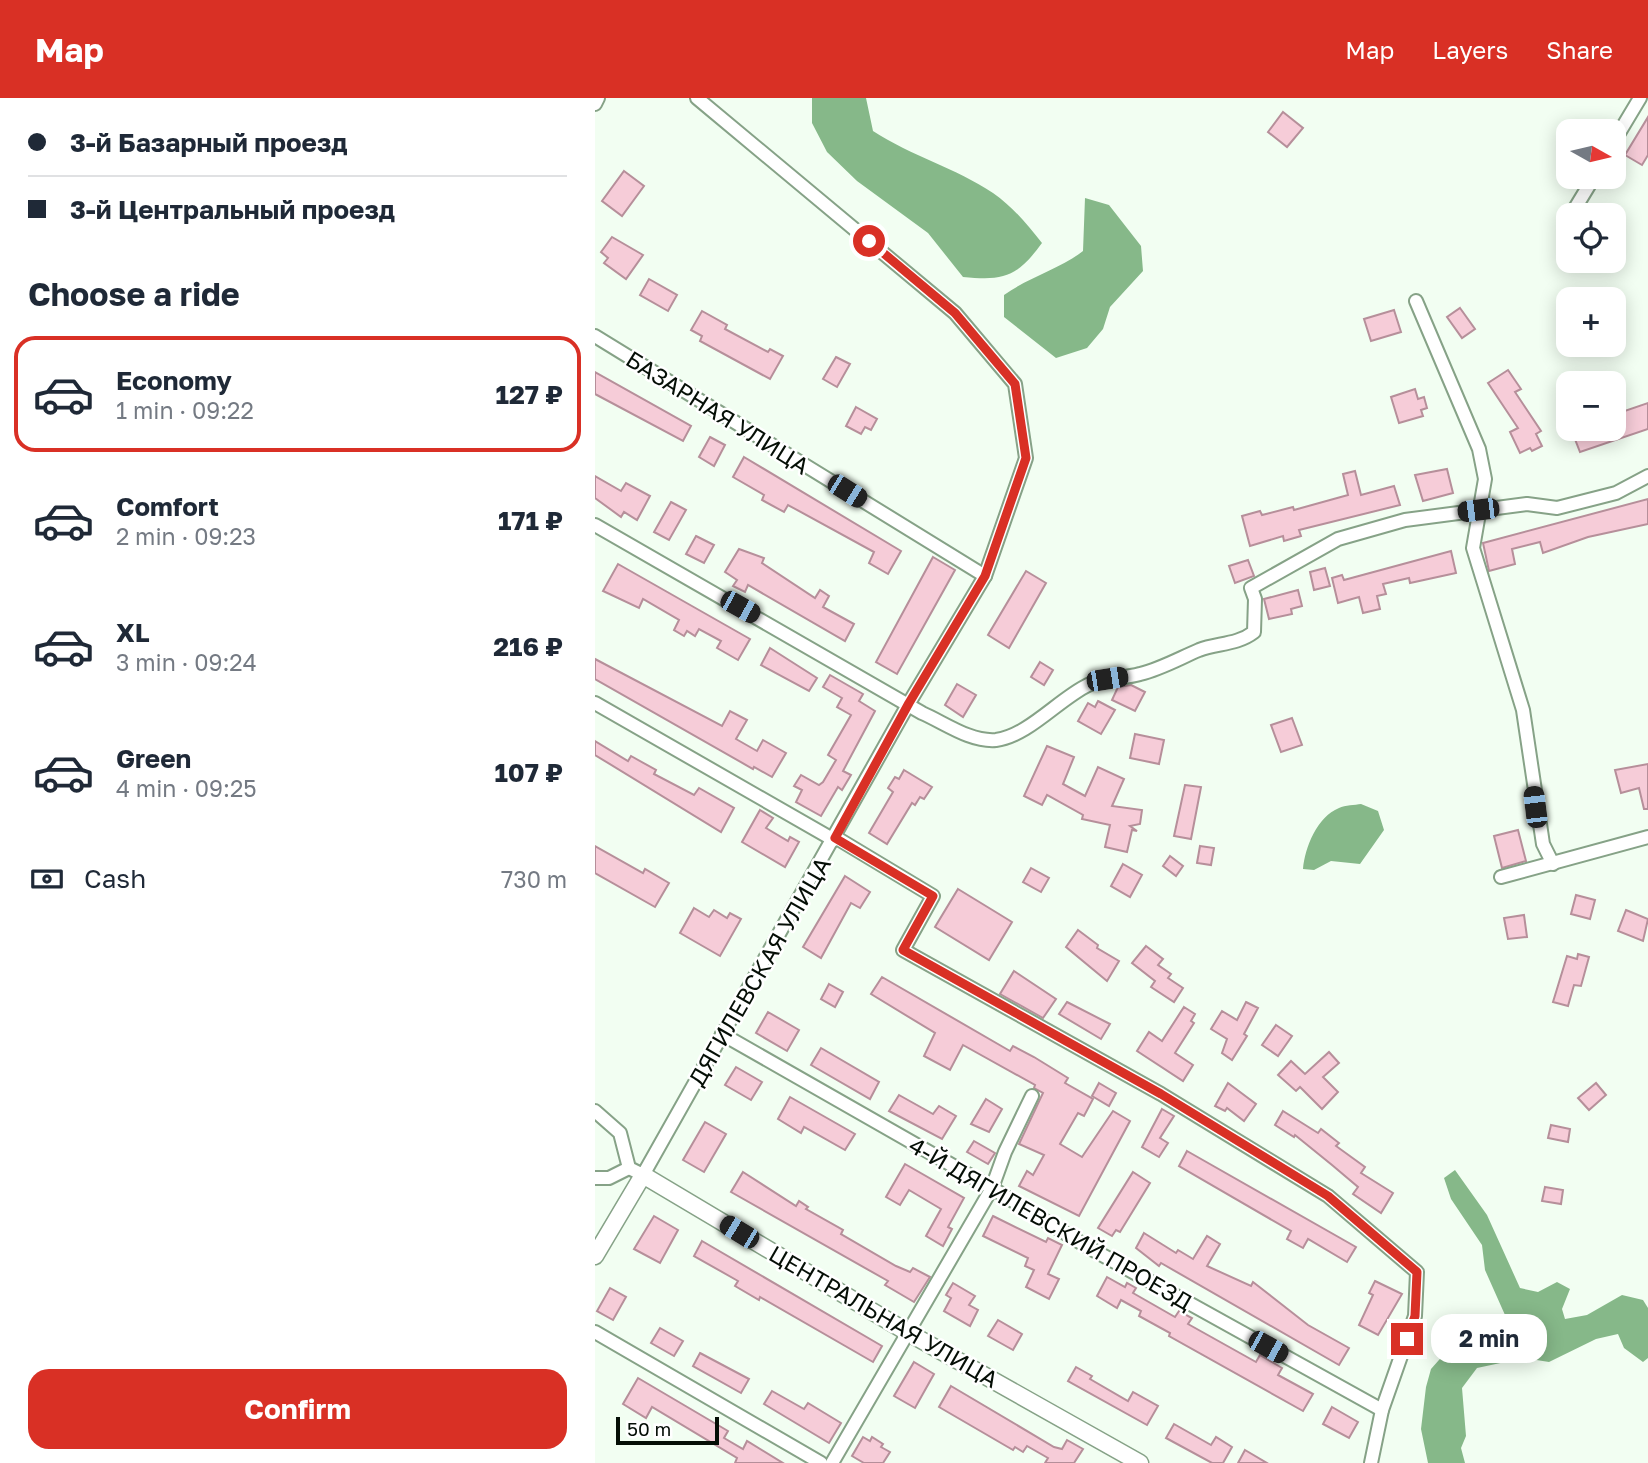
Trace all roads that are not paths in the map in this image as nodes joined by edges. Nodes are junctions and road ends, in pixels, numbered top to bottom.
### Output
1 (599, 98) edge
2 (697, 98) edge
3 (1640, 98) edge
4 (595, 104) edge
5 (1626, 122) edge
6 (1416, 301) dead end
7 (595, 336) edge
8 (1648, 476) edge
9 (1478, 510) junction
10 (595, 525) edge
11 (985, 576) junction
12 (595, 703) edge
13 (909, 703) junction
14 (1648, 837) edge
15 (834, 839) junction
16 (1553, 864) junction
17 (1501, 877) dead end
18 (722, 1034) junction
19 (1032, 1096) dead end
20 (595, 1111) edge
21 (636, 1172) junction
22 (595, 1178) edge
23 (992, 1188) junction
24 (595, 1256) edge
25 (595, 1332) edge
26 (907, 1332) junction
27 (1382, 1410) junction
28 (821, 1463) edge
29 (832, 1463) edge
30 (1140, 1463) edge
31 (1371, 1463) edge

1 - 4 street
2 - 11 street, ДЯГИЛЕВСКАЯ УЛИЦА
3 - 5 street
6 - 9 street
7 - 11 street, БАЗАРНАЯ УЛИЦА
8 - 9 street
9 - 13 street
9 - 16 street
10 - 13 street
11 - 13 street, ДЯГИЛЕВСКАЯ УЛИЦА
12 - 15 street
13 - 15 street, ДЯГИЛЕВСКАЯ УЛИЦА
14 - 16 street
15 - 18 street, ДЯГИЛЕВСКАЯ УЛИЦА
15 - 27 street
16 - 17 street
18 - 21 street, ДЯГИЛЕВСКАЯ УЛИЦА
18 - 23 street, 4-Й ДЯГИЛЕВСКИЙ ПРОЕЗД
19 - 23 street
20 - 21 street
21 - 22 street
21 - 24 street, ДЯГИЛЕВСКАЯ УЛИЦА
21 - 26 street, ЦЕНТРАЛЬНАЯ УЛИЦА
23 - 26 street
23 - 27 street, 4-Й ДЯГИЛЕВСКИЙ ПРОЕЗД
25 - 28 street
26 - 29 street
26 - 30 street, ЦЕНТРАЛЬНАЯ УЛИЦА
27 - 31 street

